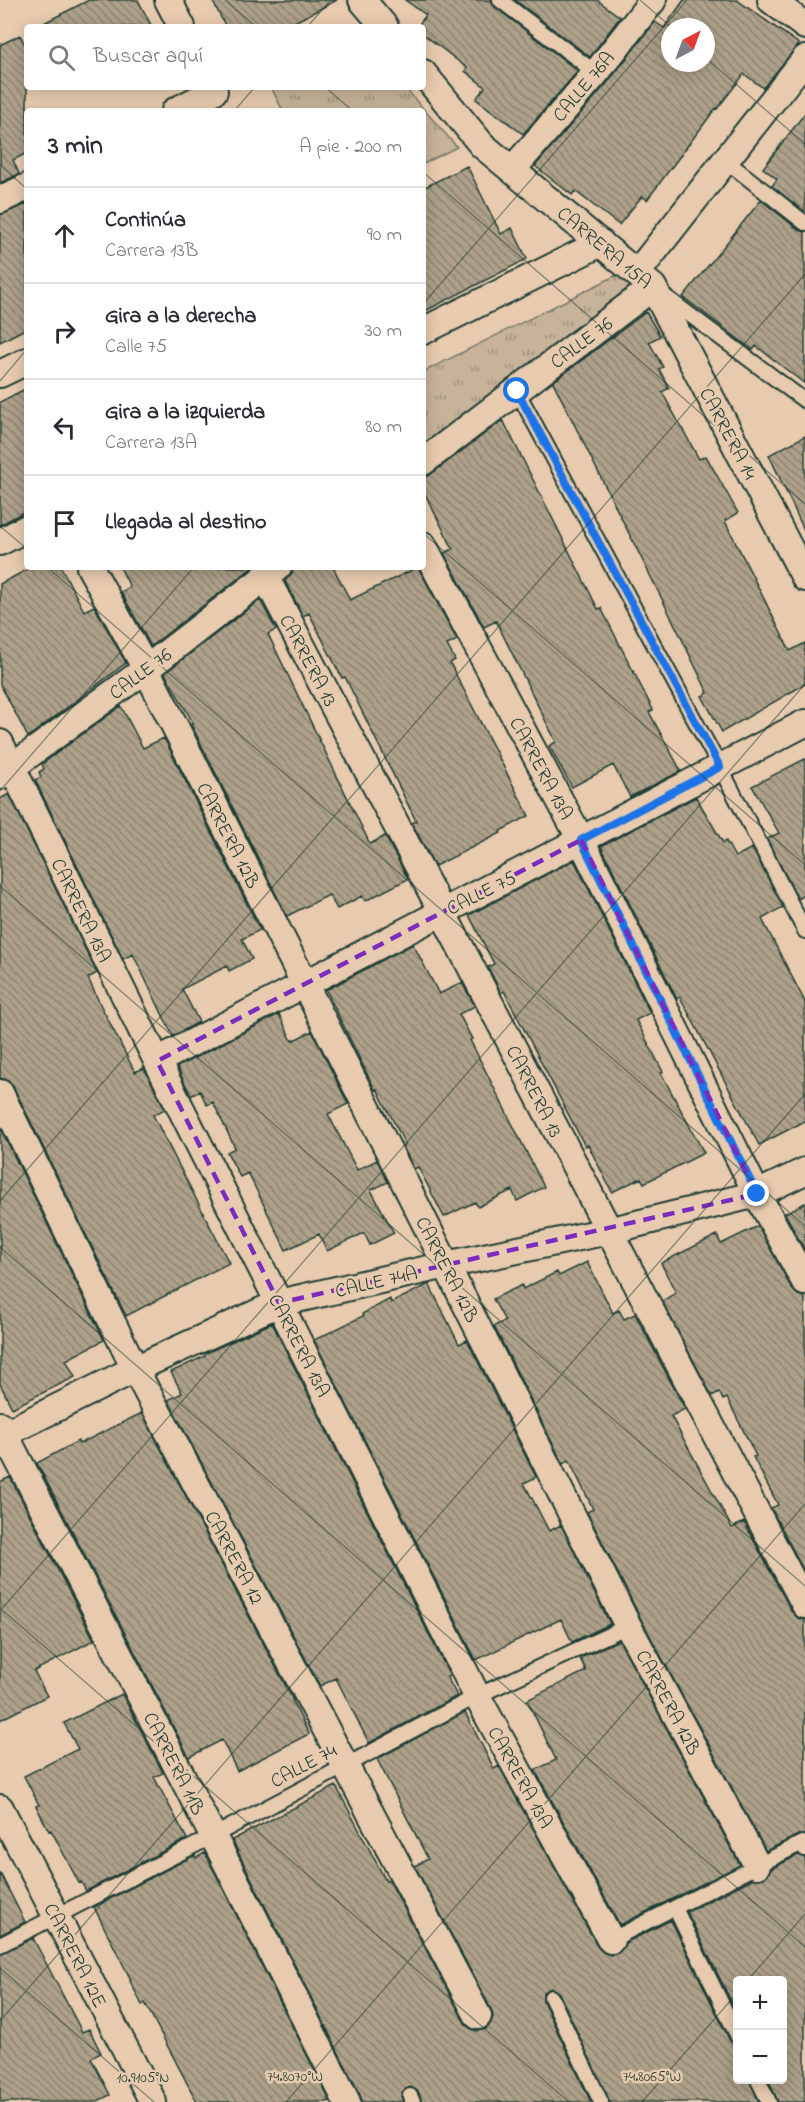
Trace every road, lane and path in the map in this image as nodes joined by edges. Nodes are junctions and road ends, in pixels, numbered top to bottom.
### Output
1 (168, 0) edge
2 (362, 0) edge
3 (500, 0) edge
4 (652, 0) edge
5 (771, 0) edge
6 (180, 24) edge
7 (382, 24) edge
8 (805, 26) edge
9 (805, 59) edge
10 (596, 73) junction
11 (426, 78) edge
12 (216, 96) edge
13 (183, 108) edge
14 (725, 160) junction
15 (512, 170) junction
16 (24, 188) edge
17 (0, 200) edge
18 (805, 223) edge
19 (601, 243) junction
20 (645, 280) junction
21 (426, 330) edge
22 (24, 362) edge
23 (0, 374) edge
24 (517, 391) junction
25 (805, 401) edge
26 (426, 460) edge
27 (24, 530) edge
28 (0, 542) edge
29 (426, 551) edge
30 (92, 570) edge
31 (267, 570) edge
32 (805, 578) edge
33 (146, 669) junction
34 (805, 723) edge
35 (0, 743) edge
36 (720, 767) junction
37 (6, 772) edge
38 (581, 840) junction
39 (443, 912) junction
40 (805, 931) edge
41 (303, 984) junction
42 (156, 1061) junction
43 (0, 1093) edge
44 (805, 1171) edge
45 (757, 1194) junction
46 (608, 1231) junction
47 (446, 1265) junction
48 (805, 1282) edge
49 (279, 1303) junction
50 (135, 1369) junction
51 (1, 1431) edge
52 (805, 1605) edge
53 (628, 1626) junction
54 (477, 1696) junction
55 (345, 1765) junction
56 (0, 1808) edge
57 (213, 1836) junction
58 (804, 1846) edge
59 (757, 1865) junction
60 (675, 1908) junction
61 (56, 1915) junction
62 (611, 1940) joint
63 (0, 1946) edge
64 (551, 1996) dead end
65 (478, 2016) dead end
66 (735, 2030) edge
67 (760, 2084) edge
68 (153, 2102) edge
69 (348, 2102) edge
70 (601, 2102) edge
71 (769, 2102) edge

1 - 6 street
2 - 7 street
3 - 10 lane
4 - 10 street, CALLE 76A
5 - 8 street
9 - 14 street, CALLE 76
10 - 15 street, CALLE 76A
11 - 15 street, CARRERA 15A
12 - 13 street
14 - 18 lane
14 - 20 street, CALLE 76
15 - 19 street, CARRERA 15A
16 - 17 street
19 - 20 street, CARRERA 15A
19 - 21 street
20 - 24 street, CALLE 76
20 - 25 lane, CARRERA 15A
20 - 32 street, CARRERA 14
22 - 23 street
24 - 26 street, CALLE 76
24 - 36 lane
27 - 28 street
29 - 38 street, CARRERA 13A
30 - 33 street, CARRERA 12B
31 - 33 street, CALLE 76
31 - 39 street, CARRERA 13
33 - 37 street, CALLE 76
33 - 41 street, CARRERA 12B
34 - 36 street, CALLE 75
35 - 37 street, CARRERA 13A
36 - 38 street, CALLE 75
36 - 40 lane
37 - 42 street, CARRERA 13A
38 - 39 street, CALLE 75
38 - 45 street, CARRERA 13A
39 - 41 street, CALLE 75
39 - 46 street, CARRERA 13
41 - 42 street, CALLE 75
41 - 47 street, CARRERA 12B
42 - 49 street, CARRERA 13A
43 - 50 street, CARRERA 12
44 - 45 street, CALLE 74A
45 - 46 street, CALLE 74A
45 - 48 street, CARRERA 13A
46 - 47 street, CALLE 74A
46 - 52 street, CARRERA 13
47 - 49 street, CALLE 74A
47 - 53 street, CARRERA 12B
49 - 50 street, CALLE 74A
49 - 54 street, CARRERA 13A
50 - 51 street, CALLE 74A
50 - 55 street, CARRERA 12
51 - 57 street, CARRERA 11B
53 - 54 lane, CALLE 74
53 - 59 street, CARRERA 12B
54 - 55 lane, CALLE 74
54 - 62 street, CARRERA 13A
55 - 57 lane, CALLE 74
55 - 65 street, CARRERA 12
56 - 61 street, CARRERA 12E
57 - 61 lane, CALLE 74
57 - 69 street, CARRERA 11B
58 - 59 lane
59 - 60 lane
60 - 62 lane
60 - 66 lane
61 - 63 lane, CALLE 74
61 - 68 street, CARRERA 12E
64 - 70 lane
67 - 71 lane

